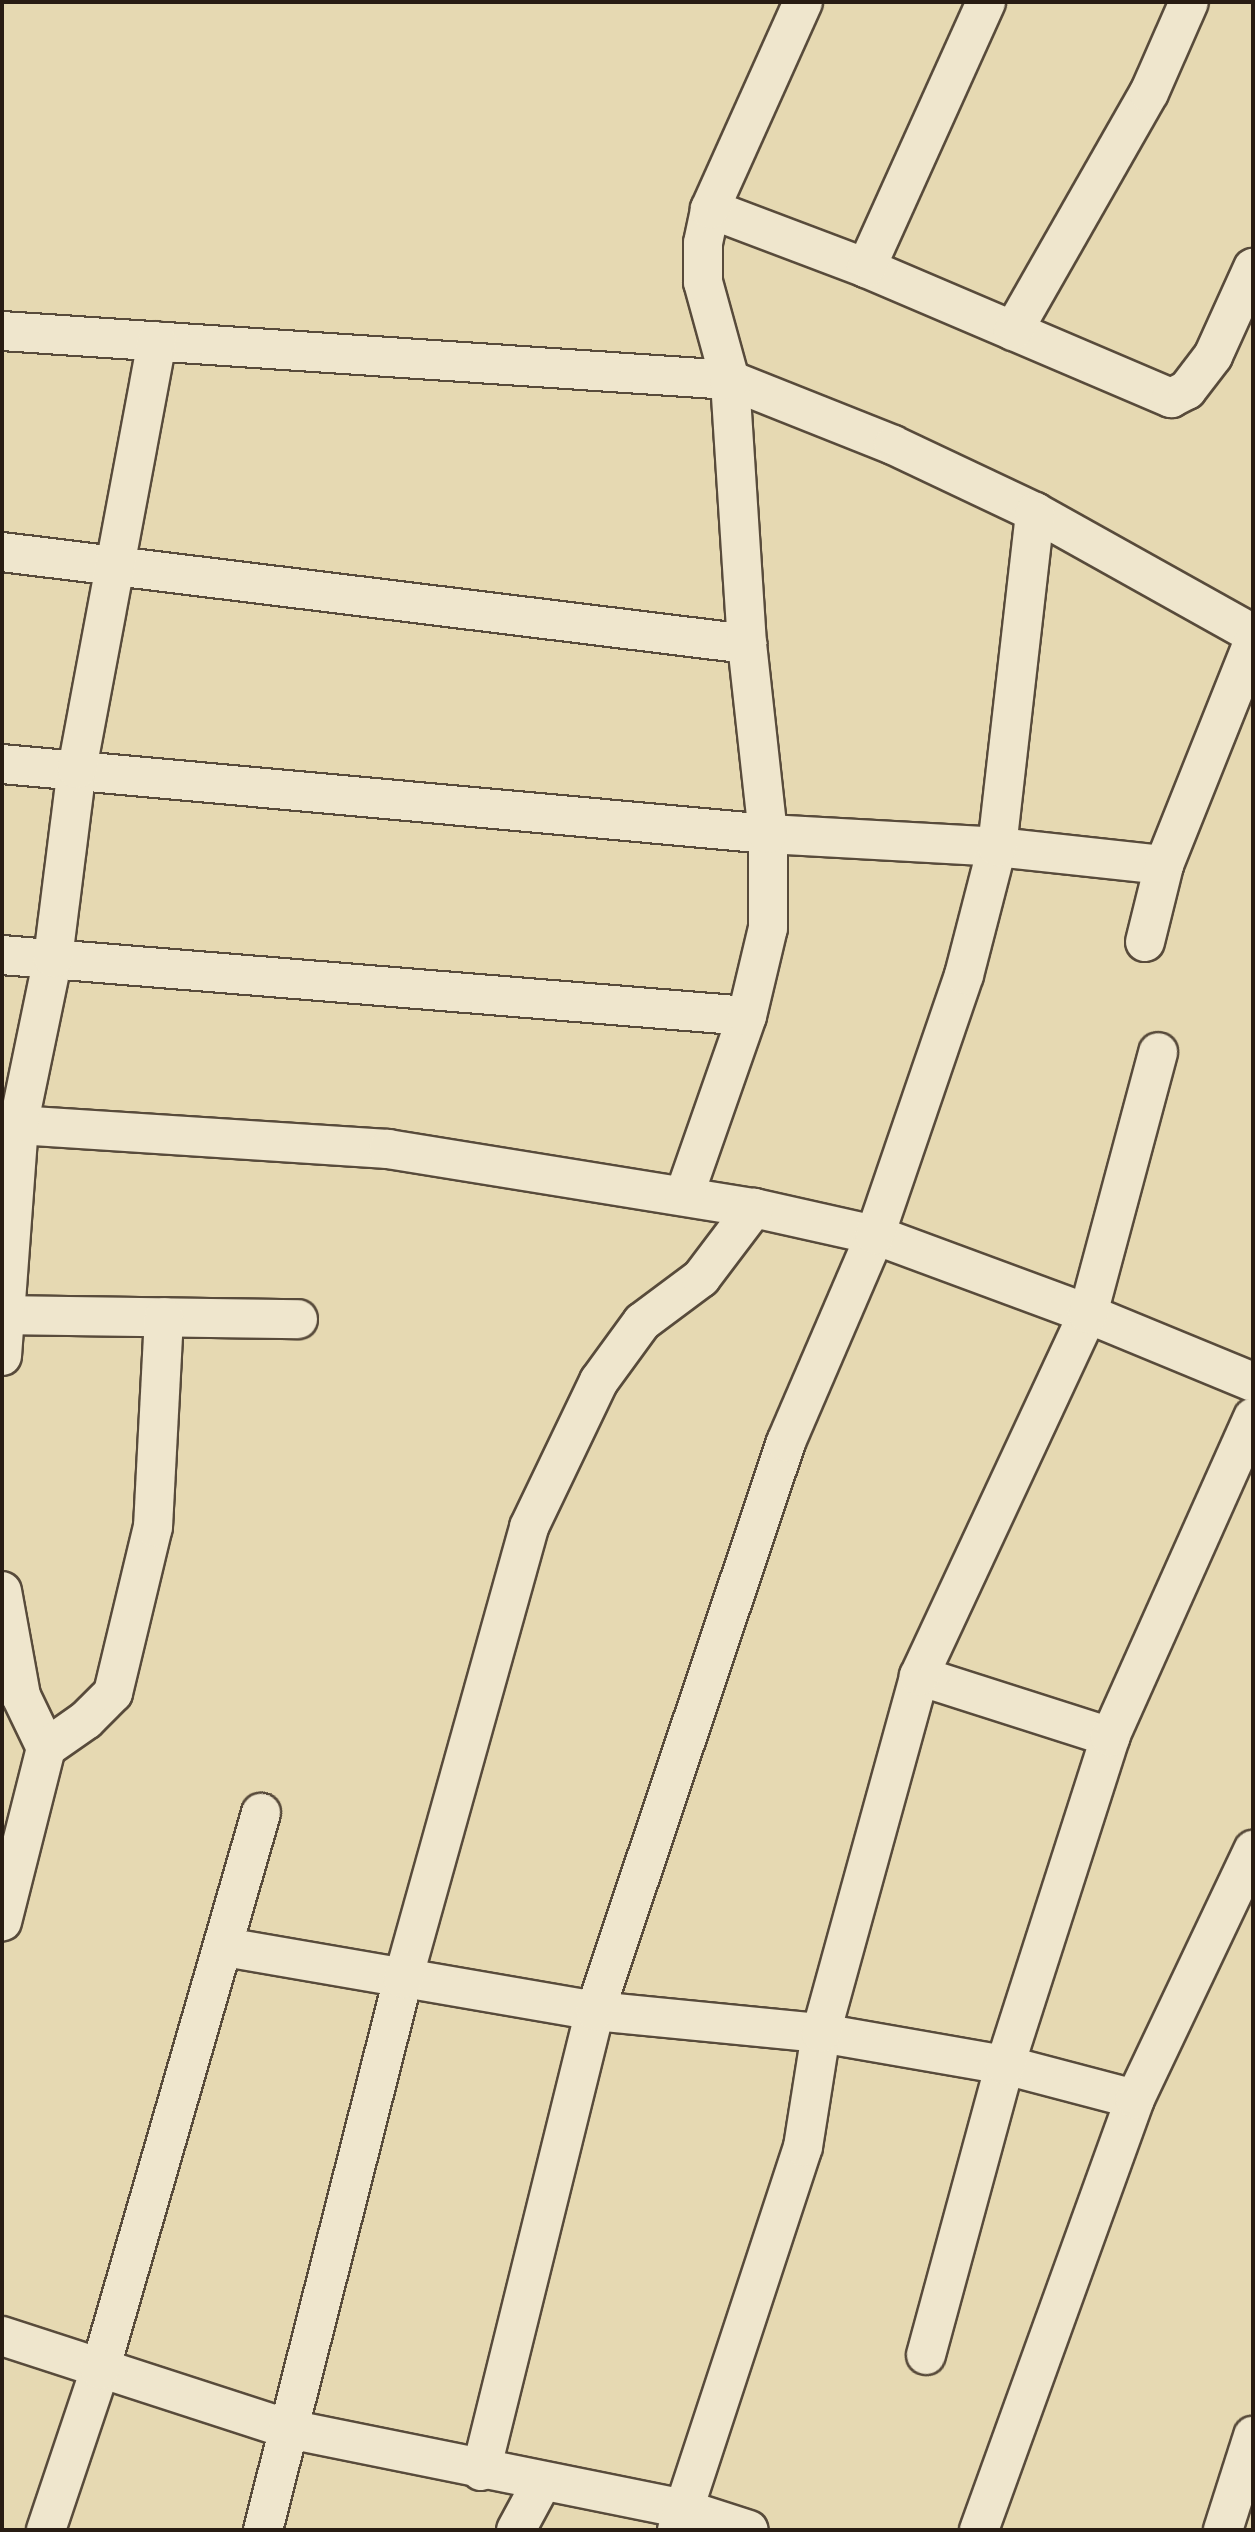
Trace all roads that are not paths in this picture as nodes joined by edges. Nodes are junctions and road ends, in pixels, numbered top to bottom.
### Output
1 (803, 2) edge
2 (986, 2) edge
3 (1189, 2) edge
4 (710, 209) junction
5 (866, 268) junction
6 (1253, 268) edge
7 (2, 331) edge
8 (1013, 331) junction
9 (157, 341) junction
10 (730, 380) junction
11 (1035, 512) junction
12 (2, 552) edge
13 (114, 568) junction
14 (1253, 634) edge
15 (1253, 642) edge
16 (747, 644) junction
17 (2, 764) edge
18 (77, 769) junction
19 (768, 834) junction
20 (997, 847) junction
21 (1164, 865) junction
22 (1145, 942) dead end
23 (2, 955) edge
24 (53, 958) junction
25 (747, 1016) junction
26 (1158, 1052) dead end
27 (10, 1123) edge
28 (684, 1196) junction
29 (754, 1208) junction
30 (874, 1235) junction
31 (1088, 1314) junction
32 (4, 1315) edge
33 (164, 1317) junction
34 (298, 1318) dead end
35 (2, 1356) edge
36 (1253, 1382) edge
37 (1253, 1417) edge
38 (2, 1591) edge
39 (919, 1676) junction
40 (1110, 1737) junction
41 (46, 1748) junction
42 (261, 1813) dead end
43 (1253, 1850) edge
44 (4, 1907) edge
45 (225, 1947) junction
46 (403, 1979) junction
47 (595, 2011) junction
48 (821, 2033) junction
49 (1004, 2064) junction
50 (1135, 2099) junction
51 (2, 2336) edge
52 (926, 2355) dead end
53 (100, 2370) junction
54 (288, 2429) junction
55 (1253, 2436) edge
56 (481, 2471) junction
57 (542, 2482) junction
58 (679, 2519) edge
59 (46, 2530) edge
60 (263, 2530) edge
61 (516, 2530) edge
62 (749, 2530) edge
63 (979, 2530) edge
64 (1223, 2530) edge

1 - 4 street
2 - 5 street
3 - 8 street
4 - 5 street
4 - 10 street
5 - 8 street
6 - 8 street
7 - 9 street
9 - 10 street
9 - 13 street
10 - 11 street
10 - 16 street
11 - 14 street
11 - 20 street
12 - 13 street
13 - 16 street
13 - 18 street
15 - 21 street
16 - 19 street
17 - 18 street
18 - 19 street
18 - 24 street
19 - 20 street
19 - 25 street
20 - 21 street
20 - 30 street
21 - 22 street
23 - 24 street
24 - 25 street
24 - 27 street
25 - 28 street
26 - 31 street
27 - 28 street
27 - 32 street
28 - 29 street
29 - 30 street
29 - 46 street
30 - 31 street
30 - 47 street
31 - 36 street
31 - 39 street
32 - 33 street
32 - 35 street
33 - 34 street
33 - 41 street
37 - 40 street
38 - 41 street
39 - 40 street
39 - 48 street
40 - 49 street
41 - 44 street
42 - 45 street
43 - 50 street
45 - 46 street
45 - 53 street
46 - 47 street
46 - 54 street
47 - 48 street
47 - 56 street
48 - 49 street
48 - 58 street
49 - 50 street
49 - 52 street
50 - 63 street
51 - 53 street
53 - 54 street
53 - 59 street
54 - 56 street
54 - 60 street
55 - 64 street
56 - 57 street
57 - 58 street
57 - 61 street
58 - 62 street

